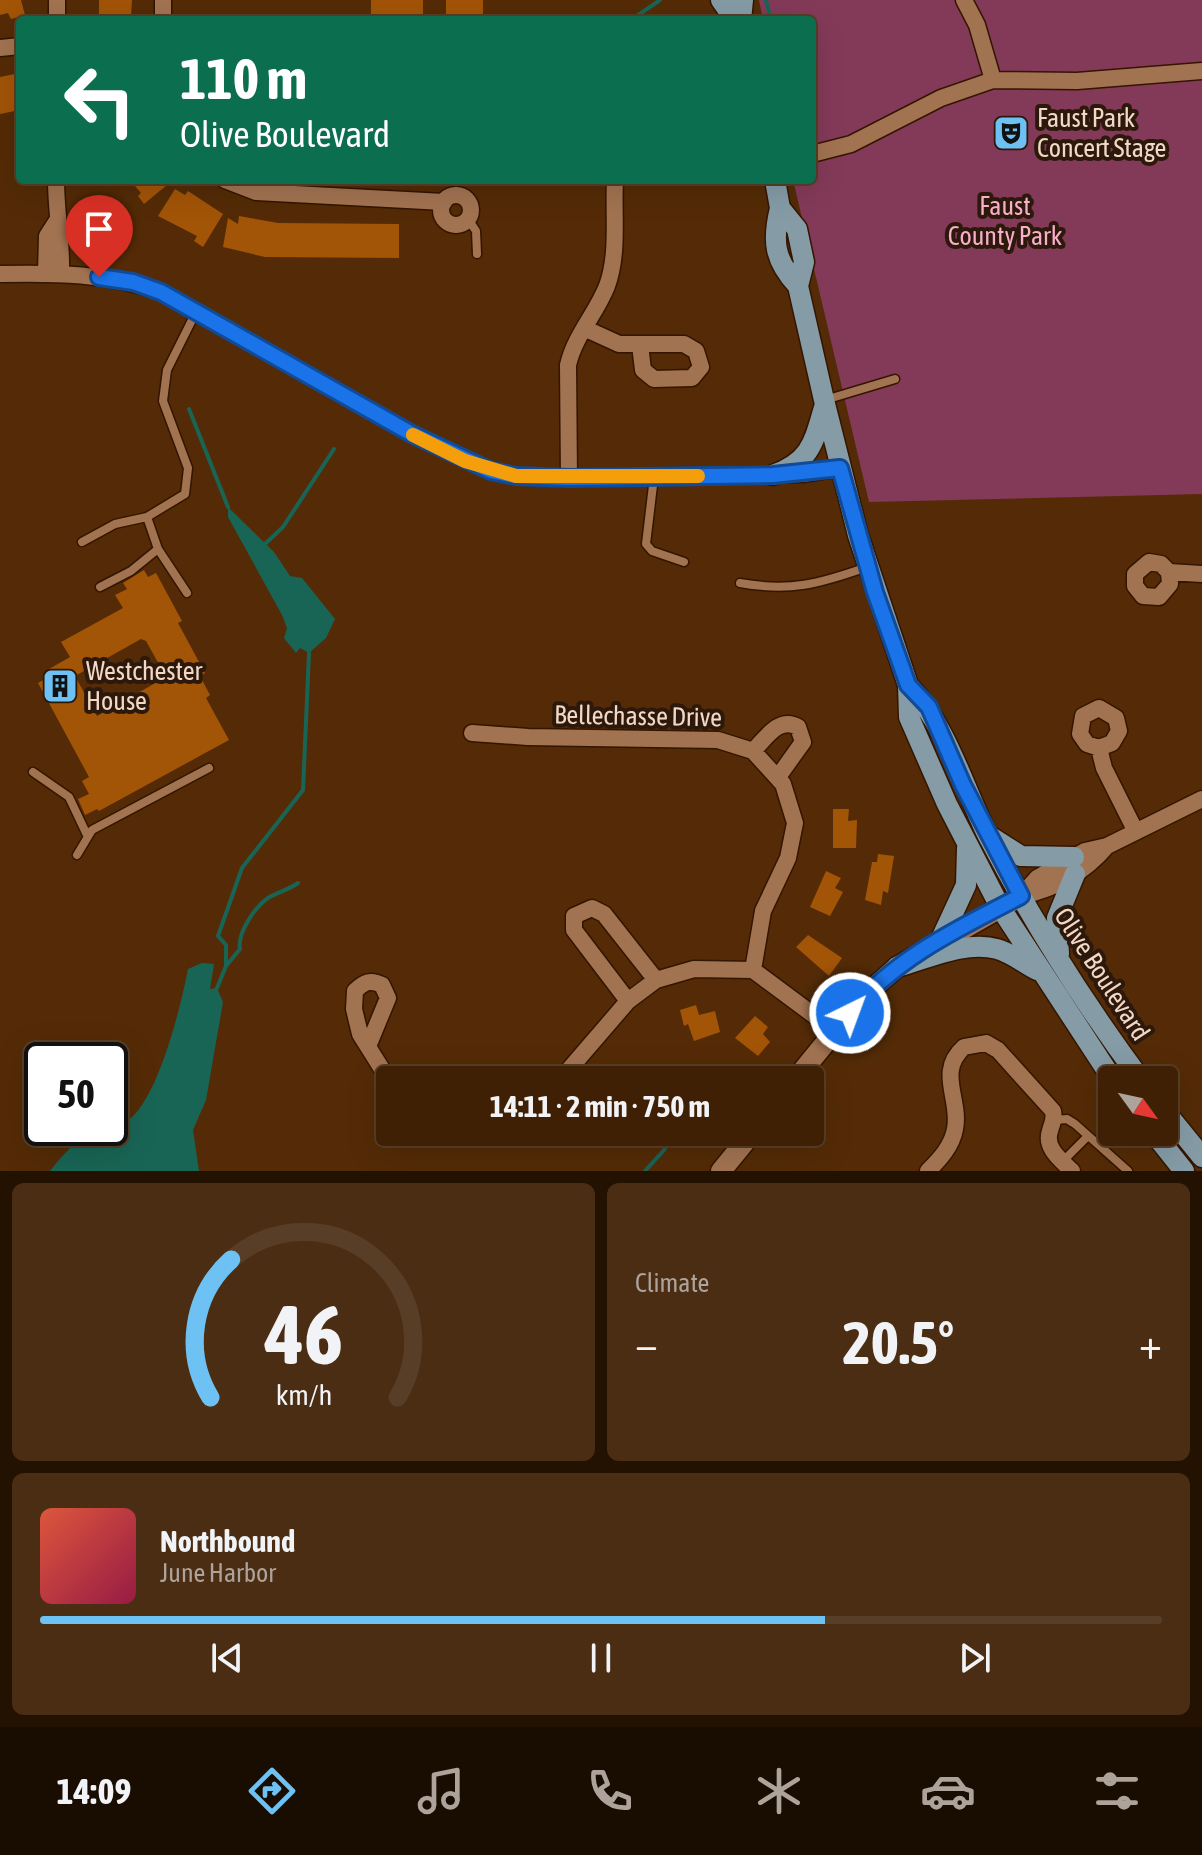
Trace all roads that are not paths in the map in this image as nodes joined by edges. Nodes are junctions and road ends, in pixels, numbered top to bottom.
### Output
1 (964, 0) edge
2 (1202, 71) edge
3 (993, 80) junction
4 (816, 153) edge
5 (56, 184) edge
6 (235, 184) edge
7 (615, 184) edge
8 (776, 184) edge
9 (468, 219) joint
10 (477, 254) dead end
11 (53, 273) junction
12 (0, 274) edge
13 (196, 311) junction
14 (584, 328) junction
15 (640, 345) dead end
16 (895, 379) dead end
17 (824, 402) junction
18 (840, 468) junction
19 (773, 475) junction
20 (654, 476) junction
21 (569, 478) junction
22 (147, 517) junction
23 (82, 542) dead end
24 (158, 549) junction
25 (684, 562) dead end
26 (867, 567) junction
27 (1169, 572) dead end
28 (1202, 574) edge
29 (740, 583) dead end
30 (100, 587) dead end
31 (187, 593) dead end
32 (908, 685) junction
33 (472, 733) dead end
34 (1099, 748) dead end
35 (753, 751) junction
36 (209, 768) dead end
37 (33, 772) dead end
38 (778, 777) junction
39 (1202, 799) edge
40 (1135, 830) junction
41 (87, 835) junction
42 (988, 835) junction
43 (967, 844) junction
44 (77, 855) dead end
45 (1075, 866) junction
46 (1021, 896) junction
47 (1000, 907) junction
48 (941, 939) junction
49 (1060, 961) junction
50 (897, 967) junction
51 (753, 970) junction
52 (1039, 972) junction
53 (656, 980) junction
54 (628, 1001) junction
55 (835, 1031) junction
56 (369, 1044) dead end
57 (379, 1066) edge
58 (572, 1066) edge
59 (806, 1066) edge
60 (1103, 1066) edge
61 (1131, 1066) edge
62 (1055, 1120) junction
63 (1178, 1124) edge
64 (1088, 1136) junction
65 (1194, 1139) edge
66 (742, 1146) edge
67 (1164, 1146) edge
68 (1202, 1157) edge
69 (1067, 1166) edge
70 (721, 1171) edge
71 (928, 1171) edge
72 (1128, 1171) edge
73 (1184, 1171) edge

1 - 3 street
2 - 3 street
3 - 4 street
5 - 11 street
6 - 9 street
7 - 14 street
8 - 17 main road, Olive Boulevard
9 - 10 lane
11 - 12 street
11 - 13 street
13 - 21 street
13 - 22 lane
14 - 15 street
14 - 21 street
16 - 17 lane
17 - 18 main road, Olive Boulevard
17 - 19 main road
18 - 19 street
18 - 26 main road, Olive Boulevard
19 - 20 street
20 - 21 street
20 - 25 lane
22 - 23 lane
22 - 24 lane
24 - 30 lane
24 - 31 lane
26 - 29 lane
26 - 32 main road, Olive Boulevard
27 - 28 street
32 - 42 main road, Olive Boulevard
32 - 43 main road, Olive Boulevard
33 - 35 street, Bellechasse Drive
34 - 40 street
35 - 38 street, Bellechasse Drive
35 - 38 street
36 - 41 lane
37 - 41 lane
38 - 51 street, Bellechasse Drive
39 - 40 street
40 - 45 street
41 - 44 lane
42 - 45 main road
42 - 46 main road, Olive Boulevard
43 - 47 main road, Olive Boulevard
43 - 48 main road
45 - 46 street
45 - 49 main road
46 - 47 main road
46 - 49 main road, Olive Boulevard
47 - 48 main road
47 - 52 main road, Olive Boulevard
48 - 50 main road
49 - 61 main road, Olive Boulevard
50 - 52 main road
50 - 55 main road
51 - 53 street
51 - 55 street
52 - 60 main road, Olive Boulevard
53 - 54 street
53 - 54 street
54 - 58 street
55 - 59 main road
56 - 57 street
62 - 64 lane
62 - 69 street
62 - 71 street
63 - 65 main road
64 - 69 lane
64 - 72 lane
65 - 68 main road
66 - 70 main road
67 - 73 main road

